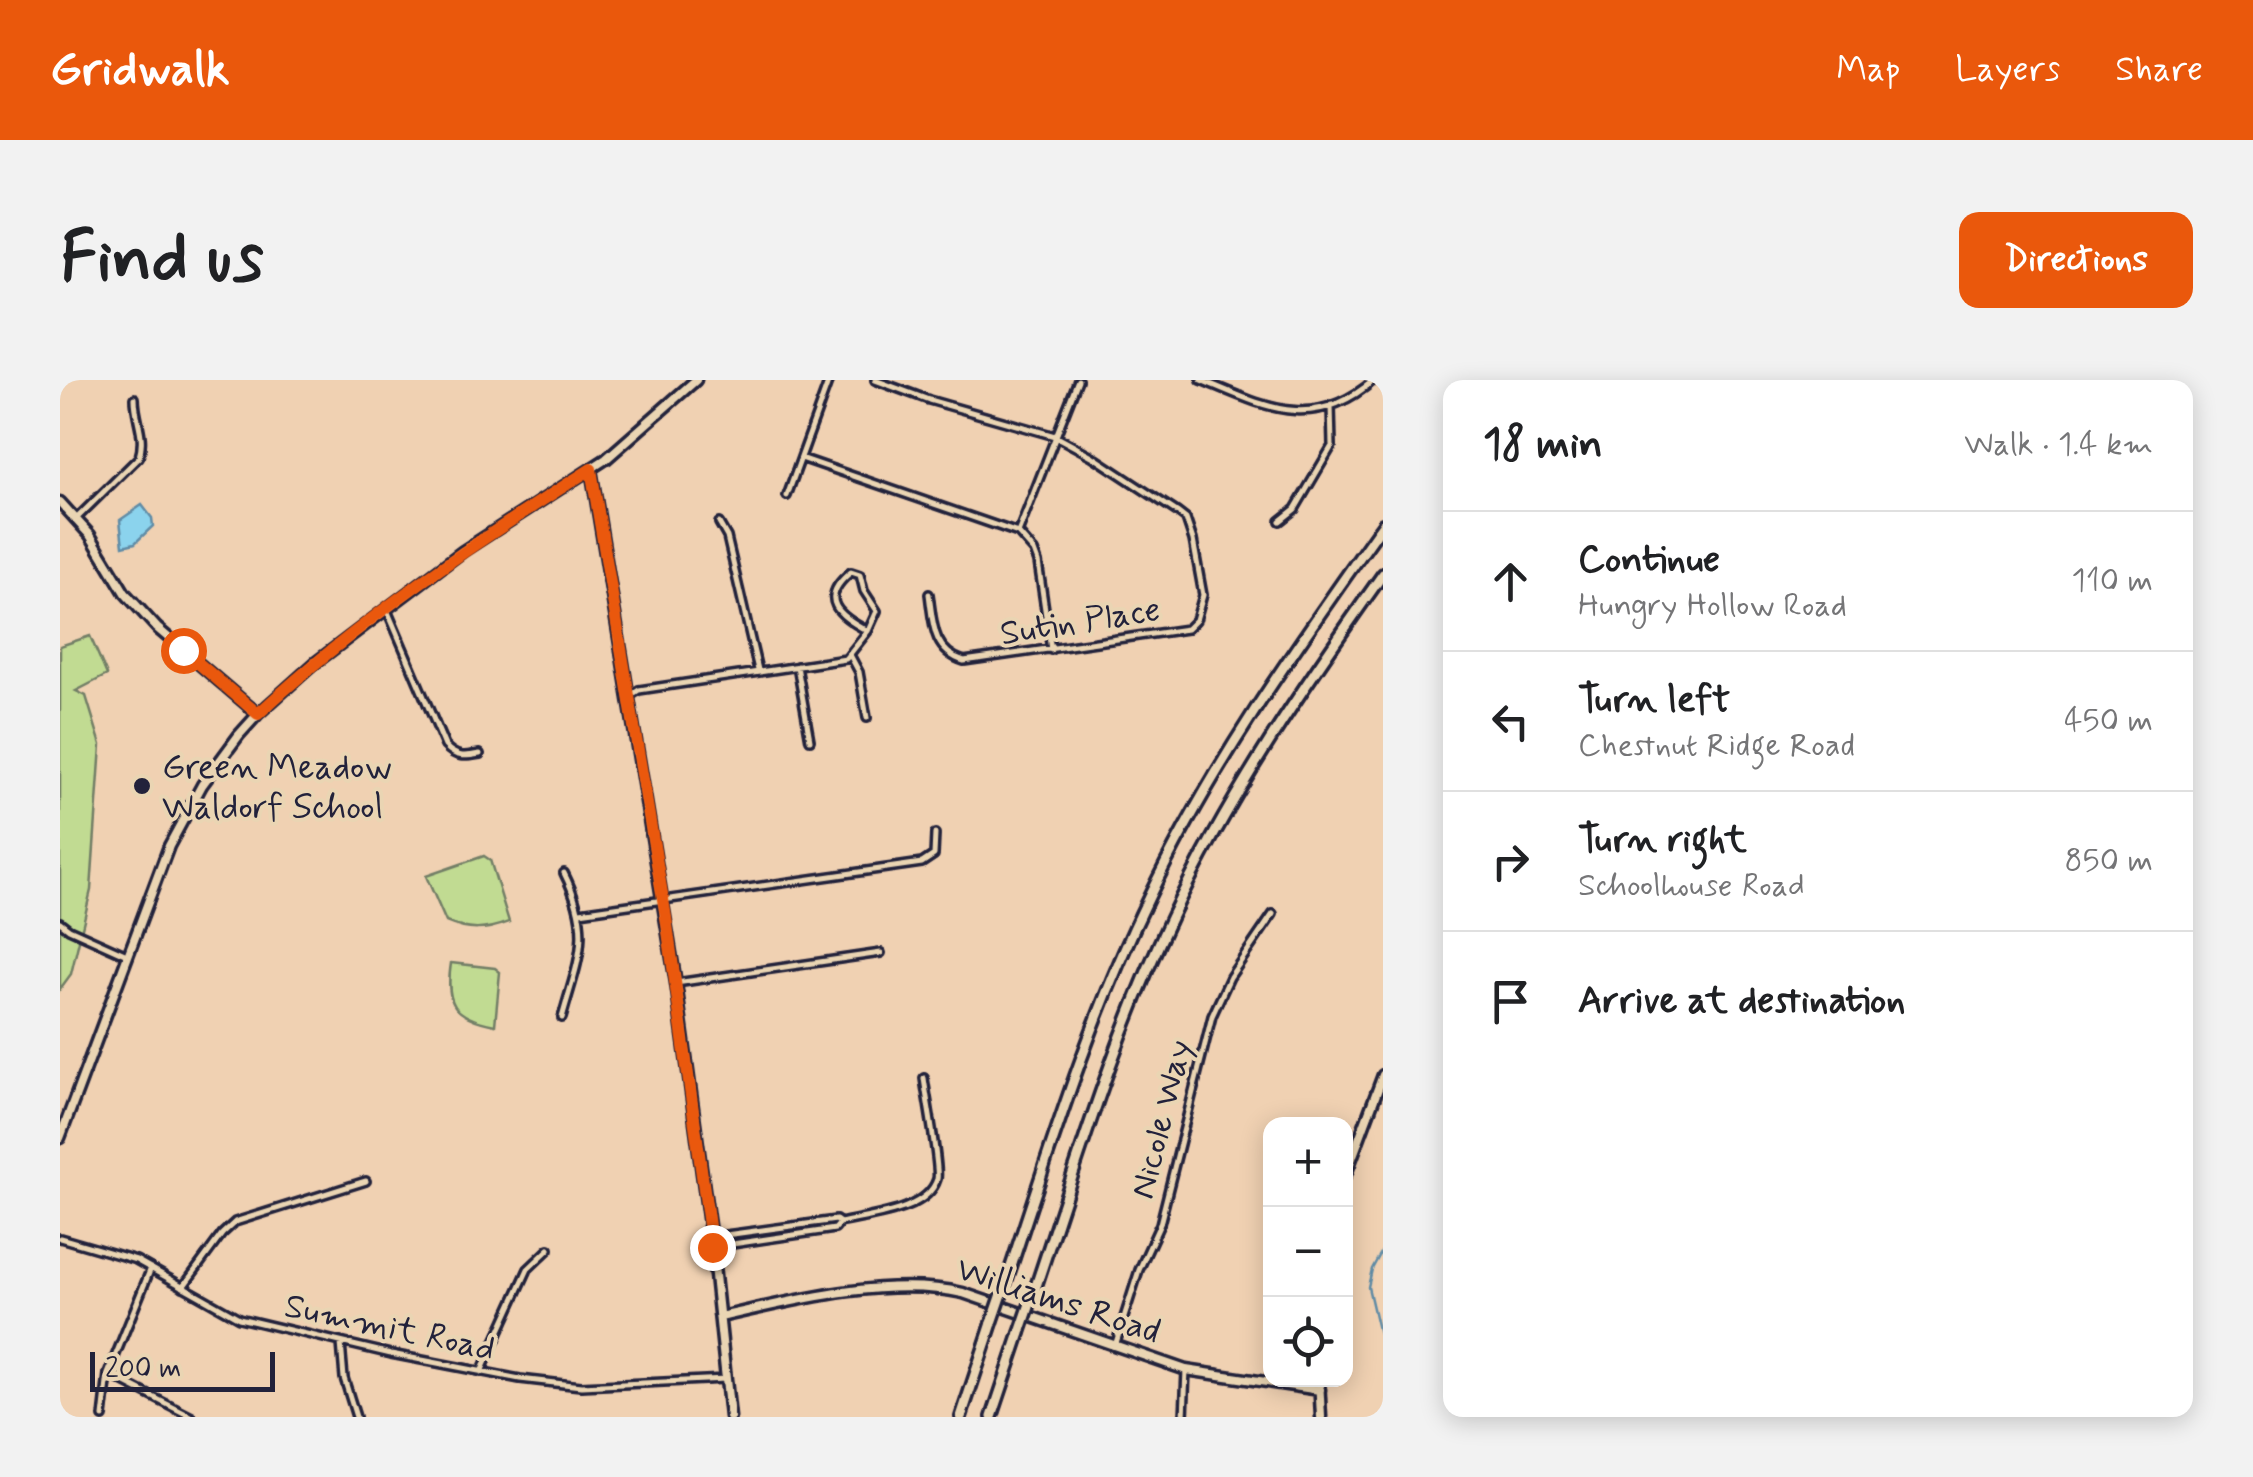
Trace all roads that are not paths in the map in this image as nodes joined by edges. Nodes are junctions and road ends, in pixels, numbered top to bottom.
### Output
1 (696, 380) edge
2 (829, 380) edge
3 (875, 380) edge
4 (1078, 380) edge
5 (1201, 380) edge
6 (1374, 380) edge
7 (135, 398) dead end
8 (1331, 405) junction
9 (1056, 436) junction
10 (801, 458) junction
11 (591, 469) junction
12 (787, 496) dead end
13 (60, 502) edge
14 (76, 519) junction
15 (1280, 521) dead end
16 (719, 523) dead end
17 (1383, 524) edge
18 (1018, 533) junction
19 (1383, 574) edge
20 (928, 594) dead end
21 (386, 610) junction
22 (868, 630) junction
23 (1051, 650) junction
24 (850, 656) junction
25 (797, 666) junction
26 (758, 670) junction
27 (630, 696) junction
28 (258, 714) junction
29 (866, 718) dead end
30 (810, 740) dead end
31 (480, 754) dead end
32 (935, 834) dead end
33 (564, 873) dead end
34 (663, 900) junction
35 (580, 912) junction
36 (1273, 914) dead end
37 (60, 922) edge
38 (880, 953) dead end
39 (128, 955) junction
40 (676, 983) junction
41 (562, 1018) dead end
42 (1383, 1075) edge
43 (924, 1078) dead end
44 (60, 1138) edge
45 (1353, 1155) edge
46 (366, 1180) dead end
47 (840, 1223) junction
48 (711, 1237) junction
49 (60, 1238) edge
50 (712, 1247) junction
51 (549, 1249) dead end
52 (151, 1268) junction
53 (183, 1287) junction
54 (721, 1317) junction
55 (341, 1342) junction
56 (1114, 1346) junction
57 (1186, 1370) junction
58 (481, 1372) junction
59 (108, 1374) junction
60 (727, 1379) junction
61 (1320, 1387) edge
62 (1320, 1390) junction
63 (103, 1417) edge
64 (192, 1417) edge
65 (356, 1417) edge
66 (730, 1417) edge
67 (961, 1417) edge
68 (992, 1417) edge
69 (1184, 1417) edge
70 (1320, 1417) edge

1 - 11 street
2 - 10 street
3 - 9 street, Sutin Place
4 - 9 street
5 - 8 street
6 - 8 street
7 - 14 street
8 - 15 street
9 - 18 street
9 - 23 street, Sutin Place
10 - 12 street
10 - 18 street
11 - 21 street
11 - 27 street
13 - 14 street
14 - 28 street
16 - 26 street
17 - 67 highway, bridge
18 - 23 street
19 - 68 highway, bridge
20 - 23 street, Sutin Place
21 - 28 street
21 - 31 street
22 - 22 street
22 - 24 street
24 - 25 street
24 - 29 street
25 - 26 street
25 - 30 street
26 - 27 street
27 - 34 street
28 - 39 street
32 - 34 street
33 - 35 street
34 - 35 street
34 - 40 street
35 - 41 street
36 - 56 street, Nicole Way
37 - 39 street
38 - 40 street
39 - 44 street
40 - 48 street
42 - 45 street
43 - 47 street
46 - 53 street
47 - 48 street
47 - 50 street
48 - 50 street
49 - 52 street, Summit Road
50 - 54 street
51 - 58 street
52 - 53 street, Summit Road
52 - 59 street
53 - 55 street, Summit Road
54 - 56 street, Williams Road
54 - 60 street
55 - 58 street, Summit Road
55 - 65 street
56 - 57 street, Williams Road
57 - 62 street, Williams Road
57 - 69 street
58 - 60 street, Summit Road
59 - 63 street
59 - 64 street
60 - 66 street
61 - 62 street
62 - 70 street

